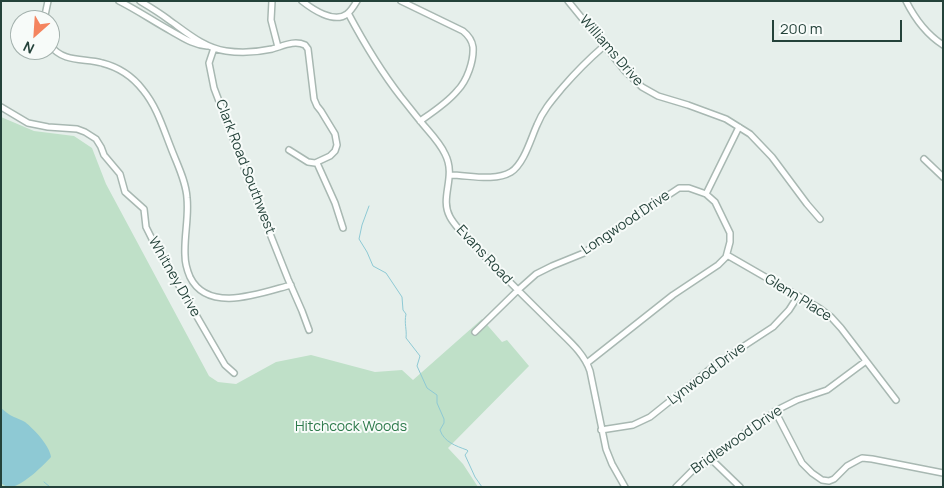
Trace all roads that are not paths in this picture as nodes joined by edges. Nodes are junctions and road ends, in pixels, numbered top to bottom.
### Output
1 (119, 1) edge
2 (140, 1) edge
3 (272, 1) edge
4 (302, 1) edge
5 (356, 1) edge
6 (402, 1) edge
7 (568, 1) edge
8 (906, 1) edge
9 (348, 13) junction
10 (943, 45) edge
11 (604, 46) junction
12 (212, 47) junction
13 (278, 47) junction
14 (60, 55) edge
15 (1, 107) edge
16 (420, 121) junction
17 (739, 127) junction
18 (289, 150) dead end
19 (924, 159) dead end
20 (317, 163) junction
21 (450, 175) junction
22 (943, 177) edge
23 (706, 194) junction
24 (820, 219) dead end
25 (343, 228) dead end
26 (727, 255) junction
27 (291, 285) junction
28 (518, 290) junction
29 (798, 296) junction
30 (309, 330) dead end
31 (475, 332) dead end
32 (866, 361) junction
33 (587, 363) junction
34 (234, 374) dead end
35 (896, 400) dead end
36 (775, 412) junction
37 (602, 430) junction
38 (712, 460) junction
39 (943, 473) edge
40 (625, 487) edge
41 (676, 487) edge
42 (740, 487) edge

1 - 12 street
2 - 12 street
3 - 13 street
4 - 9 street
5 - 9 street
6 - 16 street
7 - 11 street, Williams Drive
8 - 10 street
9 - 16 street, Evans Road
11 - 17 street, Williams Drive
11 - 21 street
12 - 13 street
12 - 27 street, Clark Road Southwest
13 - 20 street
14 - 27 street
15 - 34 street, Whitney Drive
16 - 21 street, Evans Road
17 - 23 street
17 - 24 street, Williams Drive
18 - 20 street
19 - 22 street
20 - 25 street
21 - 28 street, Evans Road
23 - 26 street
23 - 28 street, Longwood Drive
26 - 29 street, Glenn Place
26 - 33 street
27 - 30 street, Clark Road Southwest
28 - 31 street, Longwood Drive
28 - 33 street, Evans Road
29 - 32 street, Glenn Place
29 - 37 street, Lynwood Drive
32 - 35 street, Glenn Place
32 - 36 street, Bridlewood Drive
33 - 37 street, Evans Road
36 - 38 street, Bridlewood Drive
36 - 39 street
37 - 40 street, Evans Road
38 - 41 street, Bridlewood Drive
38 - 42 street

